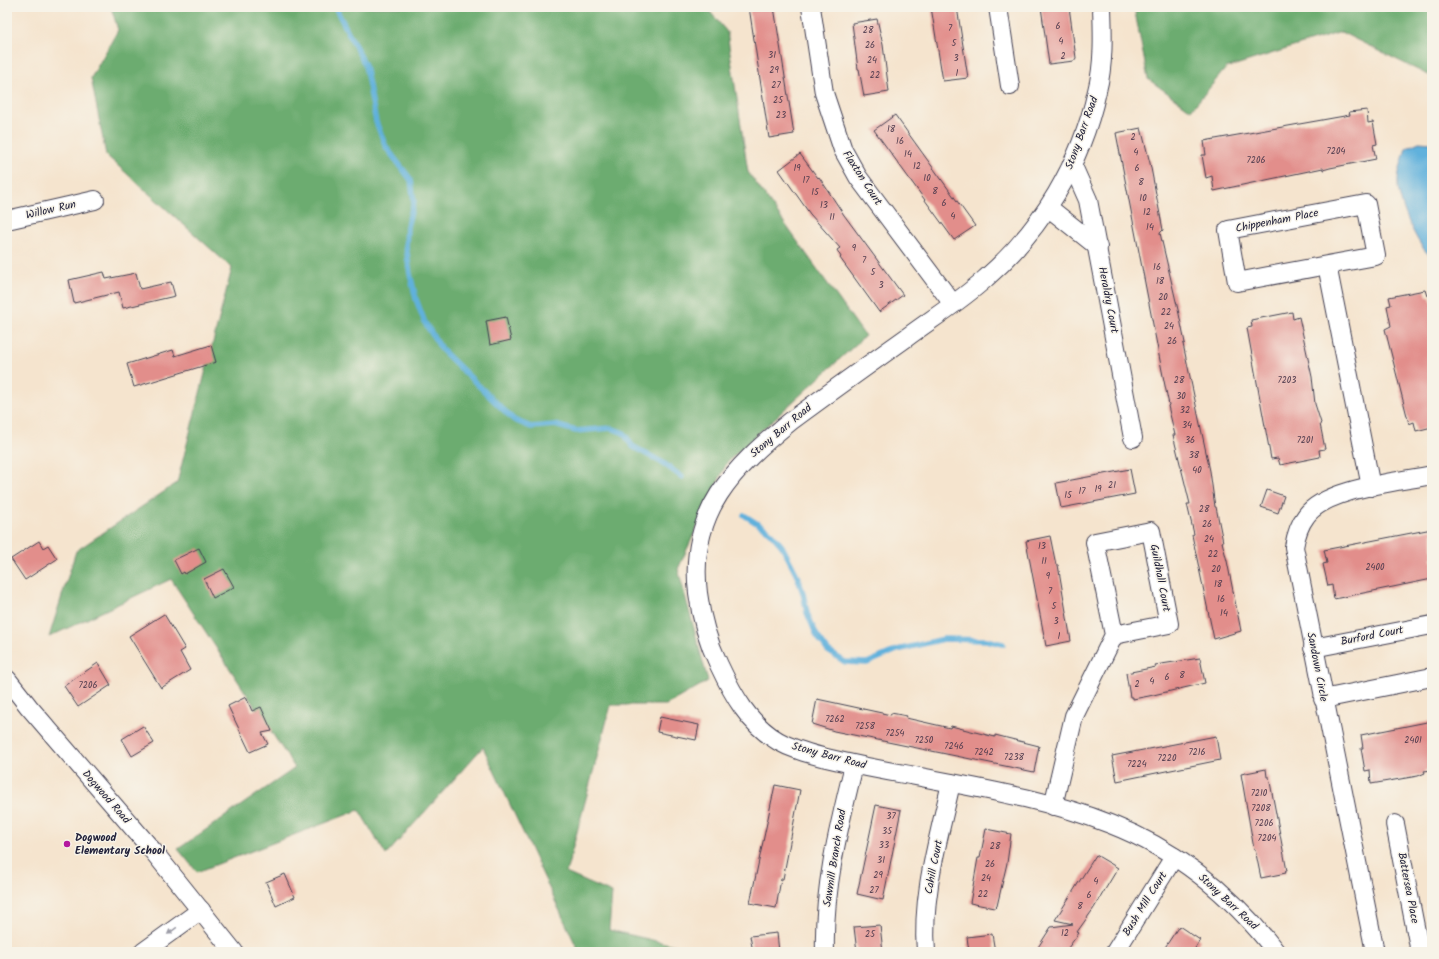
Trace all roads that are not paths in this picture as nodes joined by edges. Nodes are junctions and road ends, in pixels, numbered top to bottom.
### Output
1 (811, 7) edge
2 (998, 7) edge
3 (1102, 7) edge
4 (1010, 86) dead end
5 (1072, 164) junction
6 (95, 200) dead end
7 (1049, 208) junction
8 (7, 220) edge
9 (1098, 247) junction
10 (1327, 265) junction
11 (953, 304) junction
12 (1134, 438) dead end
13 (1432, 476) edge
14 (1371, 487) junction
15 (1432, 625) edge
16 (1114, 635) junction
17 (1313, 648) junction
18 (1432, 677) edge
19 (7, 680) edge
20 (1323, 699) junction
21 (854, 764) junction
22 (951, 783) junction
23 (1053, 806) junction
24 (1395, 824) dead end
25 (1174, 857) junction
26 (201, 910) junction
27 (143, 952) edge
28 (234, 952) edge
29 (825, 952) edge
30 (926, 952) edge
31 (1115, 952) edge
32 (1276, 952) edge
33 (1375, 952) edge
34 (1420, 952) edge

1 - 11 street, Flaxton Court
2 - 4 street
3 - 5 street, Stony Barr Road
5 - 7 street, Stony Barr Road
5 - 9 street, Heraldry Court
6 - 8 street, Willow Run
7 - 9 street
7 - 11 street, Stony Barr Road
9 - 12 street, Heraldry Court
10 - 10 street, Chippenham Place
10 - 14 street
11 - 21 street, Stony Barr Road
13 - 14 street, Sandown Circle
14 - 17 street, Sandown Circle
15 - 17 street, Burford Court
16 - 16 street, Guildhall Court
16 - 23 street
17 - 20 street, Sandown Circle
18 - 20 street
19 - 26 street, Dogwood Road
20 - 33 street, Sandown Circle
21 - 22 street, Stony Barr Road
21 - 29 street, Sawmill Branch Road
22 - 23 street, Stony Barr Road
22 - 30 street, Cahill Court
23 - 25 street, Stony Barr Road
24 - 34 street, Battersea Place
25 - 31 street, Bush Mill Court
25 - 32 street, Stony Barr Road
26 -> 27 street
26 - 28 street, Dogwood Road

